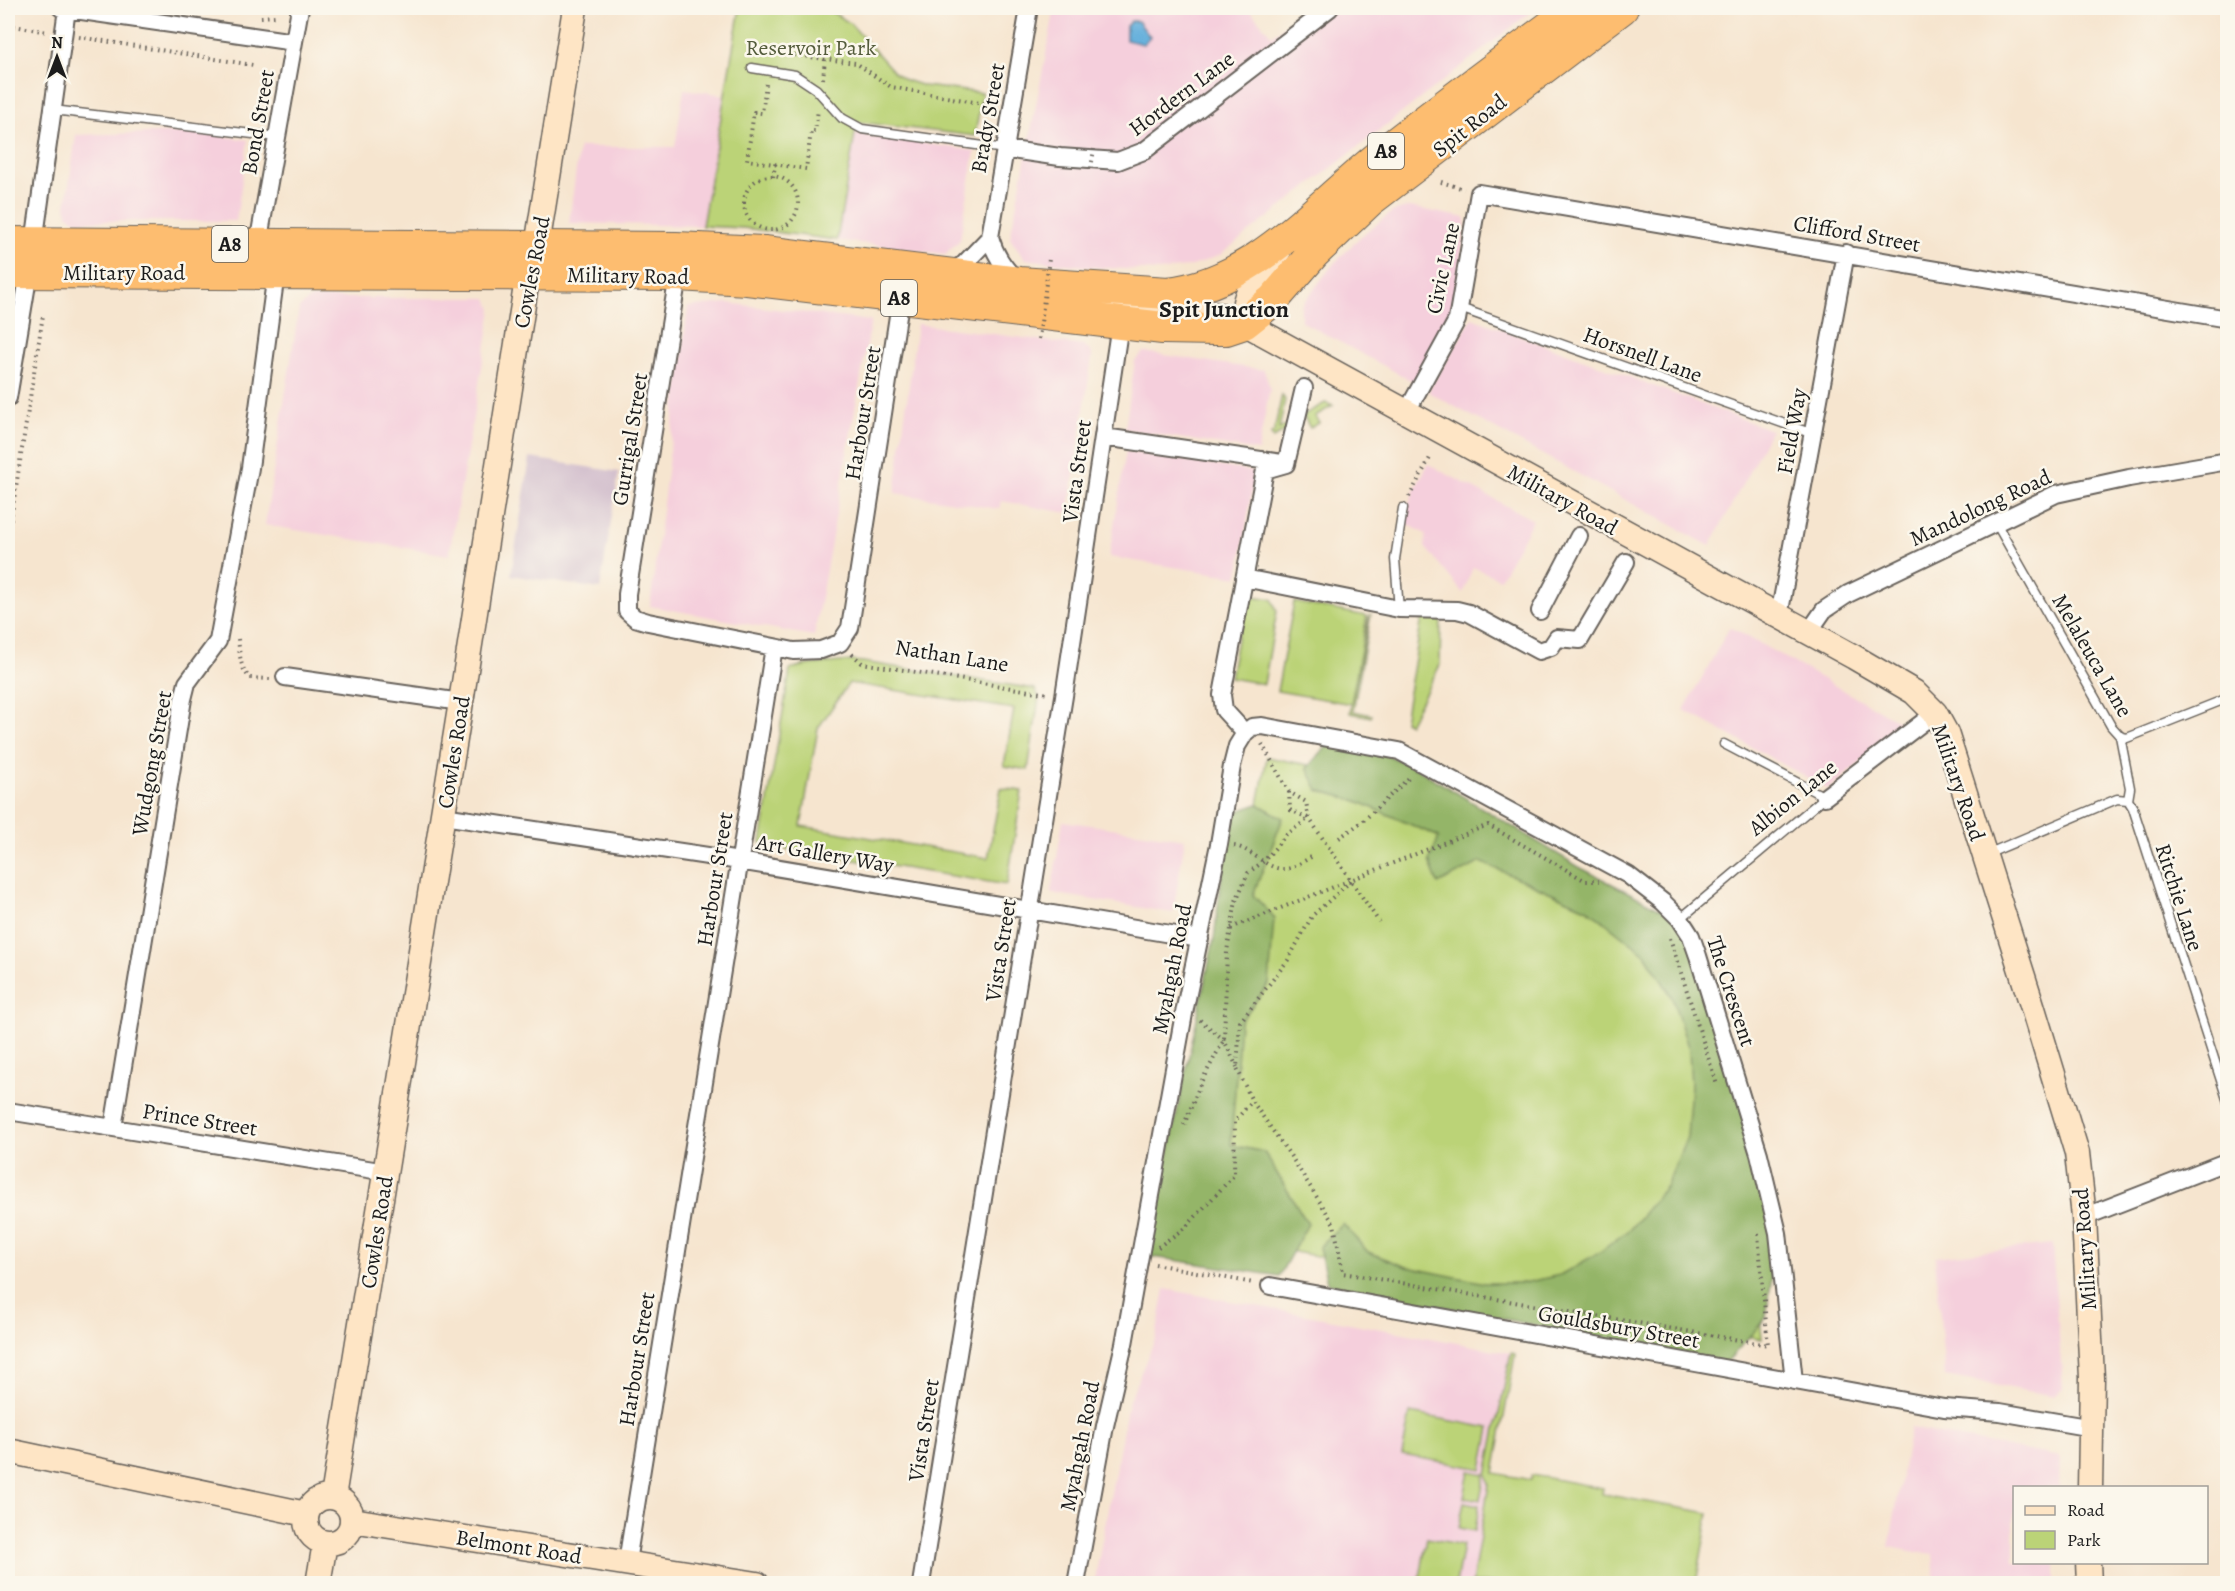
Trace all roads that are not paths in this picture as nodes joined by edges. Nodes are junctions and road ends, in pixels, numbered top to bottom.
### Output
1 (64, 8) edge
2 (300, 8) edge
3 (575, 8) edge
4 (1029, 8) edge
5 (1329, 8) edge
6 (1575, 8) edge
7 (1622, 8) edge
8 (294, 42) junction
9 (752, 68) dead end
10 (53, 111) junction
11 (277, 137) junction
12 (1005, 148) junction
13 (1479, 193) joint
14 (1296, 229) junction
15 (990, 237) junction
16 (258, 244) junction
17 (1846, 253) junction
18 (20, 257) edge
19 (532, 260) junction
20 (276, 273) junction
21 (944, 274) junction
22 (678, 275) junction
23 (1217, 282) joint
24 (1019, 283) junction
25 (903, 284) junction
26 (1084, 288) junction
27 (1460, 308) junction
28 (2228, 319) edge
29 (1120, 324) junction
30 (1244, 324) junction
31 (1304, 388) dead end
32 (8, 398) edge
33 (1406, 413) junction
34 (1813, 434) junction
35 (1104, 437) junction
36 (2228, 461) edge
37 (1286, 464) junction
38 (1403, 508) road end
39 (1996, 523) junction
40 (1579, 537) dead end
41 (1626, 562) dead end
42 (1244, 578) junction
43 (1395, 609) junction
44 (1540, 610) dead end
45 (1779, 616) junction
46 (1808, 633) junction
47 (774, 647) junction
48 (285, 677) road end
49 (2228, 698) edge
50 (461, 702) junction
51 (1935, 713) junction
52 (1245, 733) junction
53 (2120, 736) junction
54 (1724, 744) dead end
55 (1825, 797) junction
56 (2128, 800) junction
57 (443, 816) junction
58 (1984, 855) junction
59 (740, 862) junction
60 (1028, 910) junction
61 (1673, 923) junction
62 (1200, 939) junction
63 (2228, 1102) edge
64 (8, 1111) edge
65 (112, 1128) junction
66 (2228, 1161) edge
67 (386, 1172) junction
68 (2084, 1217) junction
69 (1270, 1286) road end
70 (1794, 1381) junction
71 (2092, 1428) junction
72 (8, 1451) edge
73 (2090, 1486) edge
74 (333, 1497) junction
75 (306, 1514) junction
76 (352, 1520) junction
77 (325, 1543) junction
78 (627, 1562) junction
79 (2088, 1564) edge
80 (657, 1576) edge
81 (318, 1584) edge
82 (757, 1584) edge
83 (921, 1584) edge
84 (1076, 1584) edge
85 (2089, 1584) edge

1 - 8 street
1 - 10 street
2 - 8 street, Bond Street
3 - 19 street, Cowles Road
4 - 12 street, Brady Street
5 - 12 street, Hordern Lane
6 - 14 highway, Spit Road / A8
7 - 30 highway, Spit Road / A8
8 - 11 street, Bond Street
9 - 12 lane
10 - 11 lane
10 - 18 street
11 - 16 street, Bond Street
12 - 15 street, Brady Street
13 - 17 street, Clifford Street
13 - 27 street, Civic Lane
14 - 23 highway, Spit Road / A8
14 - 30 street
15 - 21 street
15 - 24 street
16 - 18 highway, Military Road / A8
16 - 19 highway, Military Road / A8
17 - 28 street, Clifford Street
17 - 34 street, Field Way
18 - 20 highway, Military Road / A8
18 - 32 street
19 - 20 highway, Military Road / A8
19 - 22 highway, Military Road / A8
19 - 25 highway, Military Road / A8
19 - 50 street, Cowles Road
20 - 65 street, Wudgong Street
21 - 24 highway, Military Road / A8
21 - 25 highway, Military Road / A8
22 - 25 highway, Military Road / A8
22 - 47 street, Gurrigal Street
23 - 26 highway, Military Road / A8
24 - 26 highway, Military Road / A8
25 - 29 highway, Military Road / A8
25 - 47 street, Harbour Street
26 - 30 street, Military Road
27 - 33 street, Civic Lane
27 - 34 lane, Horsnell Lane
29 - 30 highway, Military Road / A8
29 - 35 street, Vista Street
30 - 33 street, Military Road
31 - 37 street
33 - 45 street, Military Road
34 - 45 street, Field Way
35 - 37 street
35 - 60 street, Vista Street
36 - 39 street, Mandolong Road
37 - 42 street
38 - 43 lane
39 - 46 street, Mandolong Road
39 - 53 lane, Melaleuca Lane
40 - 44 street
41 - 43 street
42 - 43 street
42 - 52 street
45 - 46 street, Military Road
46 - 51 street, Military Road
47 - 59 street, Harbour Street
48 - 50 street
49 - 53 lane, Melaleuca Lane
50 - 57 street, Cowles Road
51 - 55 street, Albion Lane
51 - 58 street, Military Road
52 - 61 street, The Crescent
52 - 62 street, Myahgah Road
53 - 56 lane, Ritchie Lane
54 - 55 lane
55 - 61 lane, Albion Lane
56 - 58 lane
56 - 63 lane, Ritchie Lane
57 - 59 street, Art Gallery Way
57 - 67 street, Cowles Road
58 - 68 street, Military Road
59 - 60 street, Art Gallery Way
59 - 78 street, Harbour Street
60 - 62 street, Art Gallery Way
60 - 83 street, Vista Street
61 - 70 street, The Crescent
62 - 84 street, Myahgah Road
64 - 65 street, Prince Street
65 - 67 street, Prince Street
66 - 68 street
67 - 74 street, Cowles Road
68 - 71 street, Military Road
69 - 70 street, Gouldsbury Street
70 - 71 street, Gouldsbury Street
71 - 73 street, Military Road
72 - 75 street
74 - 75 street
74 - 76 street
75 - 77 street
76 - 77 street
76 - 78 street, Belmont Road
77 - 81 street
78 - 80 street, Belmont Road
79 - 85 street
80 - 82 street, Belmont Road

